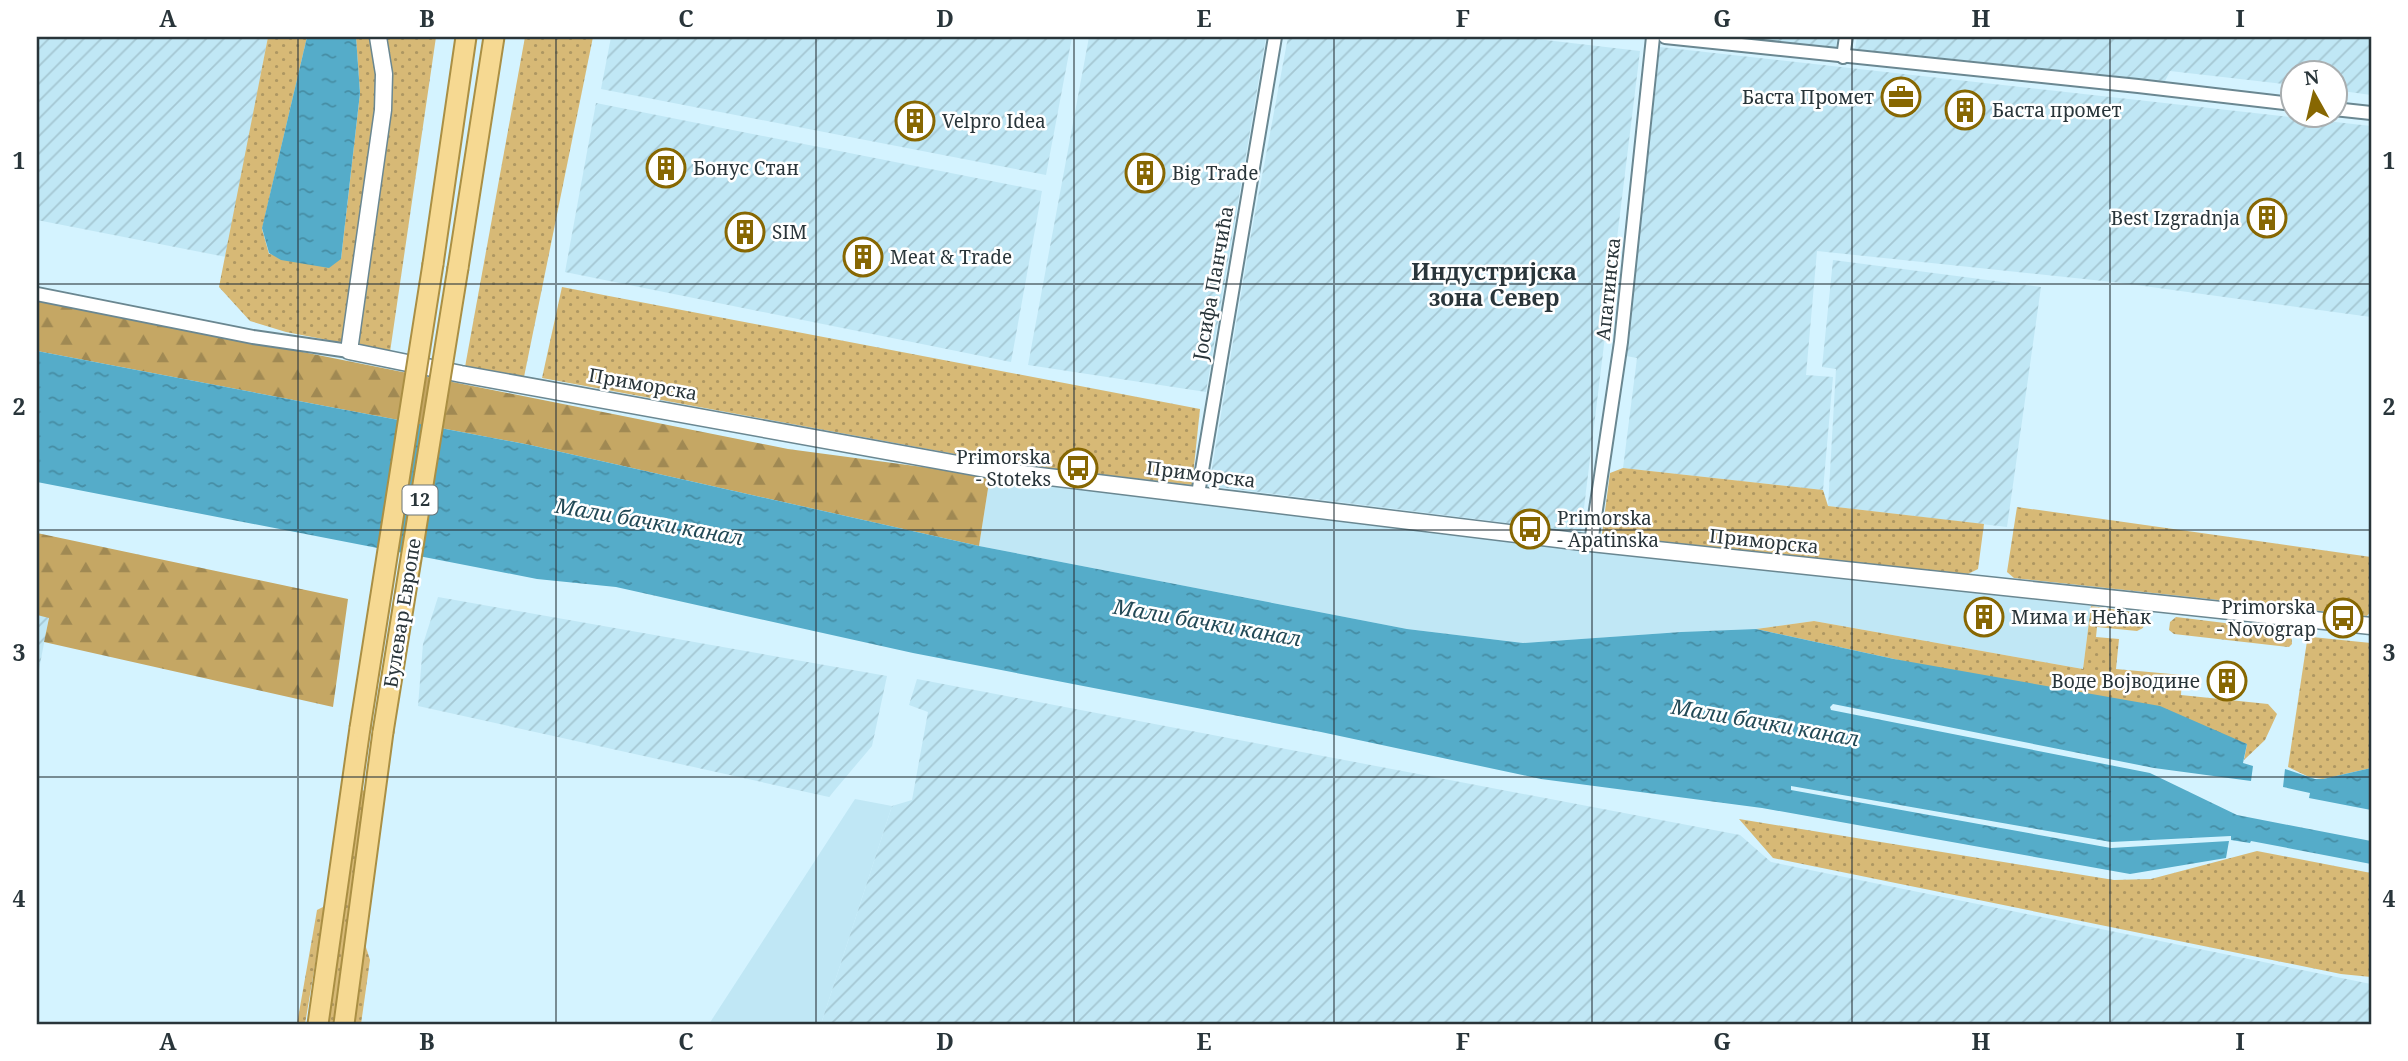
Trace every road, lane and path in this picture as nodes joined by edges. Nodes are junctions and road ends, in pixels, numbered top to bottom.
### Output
1 (378, 37) edge
2 (466, 37) edge
3 (494, 37) edge
4 (1275, 37) edge
5 (1653, 37) edge
6 (1665, 37) edge
7 (1846, 37) edge
8 (1843, 57) junction
9 (2278, 102) edge
10 (2348, 111) edge
11 (2371, 113) edge
12 (37, 294) edge
13 (349, 351) junction
14 (1198, 494) junction
15 (1591, 543) junction
16 (2371, 626) edge
17 (318, 1024) edge
18 (344, 1024) edge

1 - 13 street
2 - 17 main road, Булевар Европе / 12, bridge
3 - 18 main road, Булевар Европе / 12, bridge
4 - 14 street, Јосифа Панчића
5 - 15 street, Апатинска
6 - 8 street
7 - 8 street
8 - 9 street
10 - 11 street
12 - 13 street, Приморска
13 - 14 street, Приморска
14 - 15 street, Приморска
15 - 16 street, Приморска

